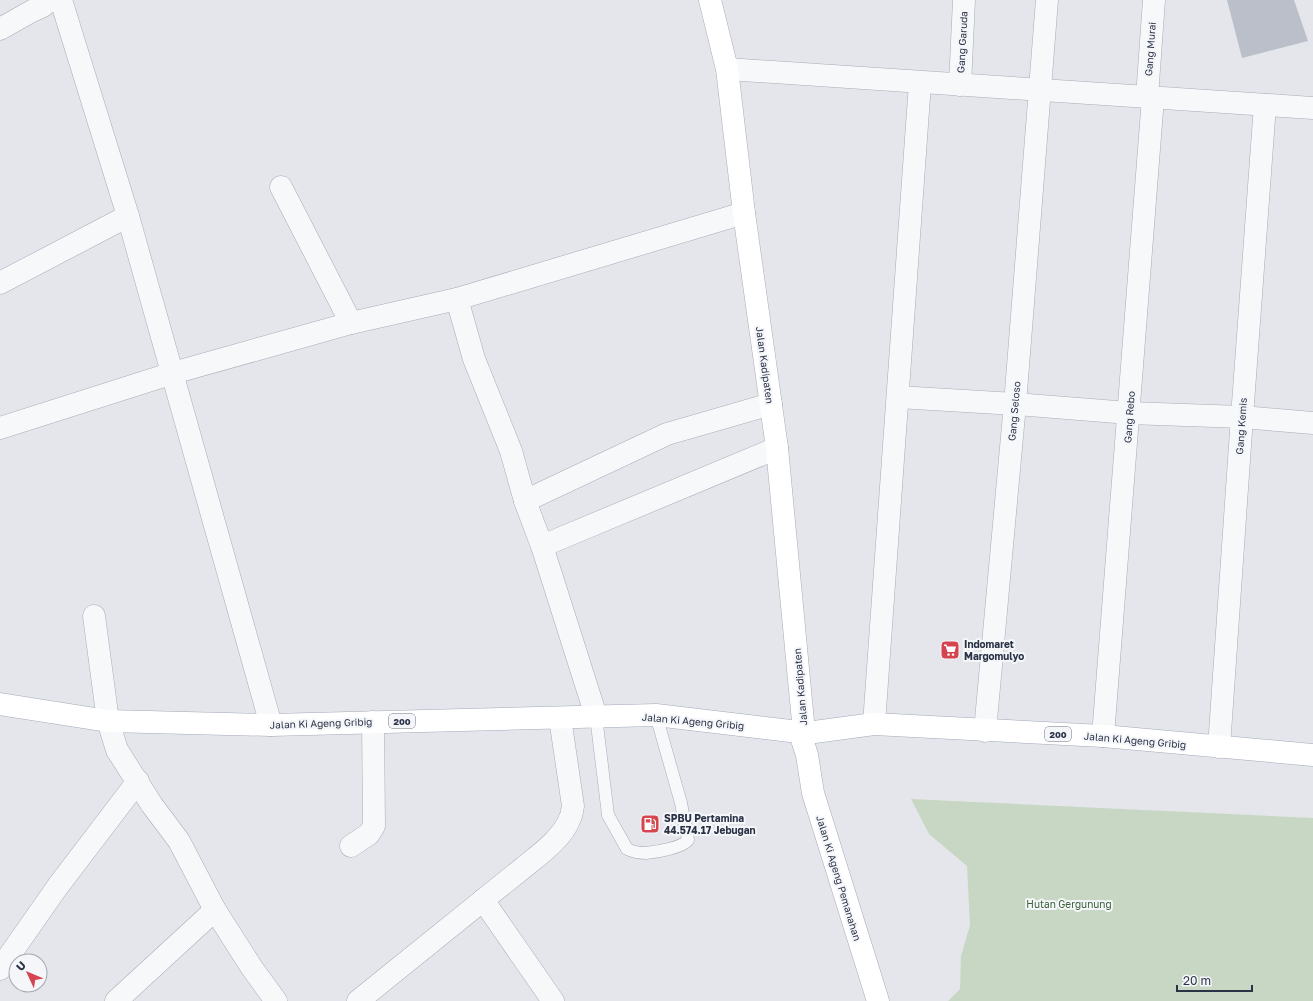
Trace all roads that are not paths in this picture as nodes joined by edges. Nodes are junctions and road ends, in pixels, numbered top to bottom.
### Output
1 (50, 0) edge
2 (61, 0) edge
3 (710, 0) edge
4 (964, 0) edge
5 (1047, 0) edge
6 (1154, 0) edge
7 (0, 29) edge
8 (727, 70) junction
9 (920, 82) junction
10 (960, 85) junction
11 (1039, 90) junction
12 (1150, 98) junction
13 (1265, 105) junction
14 (1313, 108) edge
15 (280, 187) dead end
16 (744, 213) junction
17 (128, 216) junction
18 (0, 283) edge
19 (456, 299) junction
20 (351, 323) junction
21 (173, 373) junction
22 (898, 397) junction
23 (771, 404) junction
24 (1015, 404) junction
25 (1129, 413) junction
26 (1242, 416) junction
27 (1313, 423) edge
28 (0, 428) edge
29 (777, 448) junction
30 (525, 501) junction
31 (542, 546) junction
32 (94, 616) dead end
33 (0, 704) edge
34 (656, 715) junction
35 (596, 716) junction
36 (560, 718) junction
37 (108, 721) junction
38 (373, 722) junction
39 (874, 724) junction
40 (271, 725) junction
41 (985, 731) junction
42 (804, 733) junction
43 (1103, 736) junction
44 (1219, 747) junction
45 (1313, 755) edge
46 (138, 781) junction
47 (351, 846) dead end
48 (483, 900) junction
49 (215, 910) junction
50 (0, 969) edge
51 (116, 1001) edge
52 (276, 1001) edge
53 (358, 1001) edge
54 (553, 1001) edge
55 (878, 1001) edge

1 - 7 street
2 - 17 street
3 - 8 main road, Jalan Kadipaten
4 - 10 street, Gang Garuda
5 - 11 street, Gang Seloso
6 - 12 street, Gang Murai
8 - 9 street
8 - 16 main road, Jalan Kadipaten
9 - 10 street
9 - 22 street
10 - 11 street
11 - 12 street
11 - 24 street, Gang Seloso
12 - 13 street
12 - 25 street, Gang Rebo
13 - 14 street
13 - 26 street, Gang Kemis
15 - 20 street
16 - 19 street
16 - 23 main road, Jalan Kadipaten
17 - 18 street
17 - 21 street
19 - 20 street
19 - 30 street
20 - 21 street
21 - 28 street
21 - 40 street
22 - 24 street
22 - 39 street
23 - 29 main road, Jalan Kadipaten
23 - 30 street
24 - 25 street
24 - 41 street, Gang Seloso
25 - 26 street
25 - 43 street, Gang Rebo
26 - 27 street
26 - 44 street, Gang Kemis
29 - 31 street
29 - 42 main road, Jalan Kadipaten
30 - 31 street
31 - 35 street
32 - 37 street
33 - 37 main road, Jalan Ki Ageng Gribig / 200
34 - 35 main road, Jalan Ki Ageng Gribig / 200
34 - 35 lane
34 - 42 main road, Jalan Ki Ageng Gribig / 200
35 - 36 main road, Jalan Ki Ageng Gribig / 200
36 - 38 main road, Jalan Ki Ageng Gribig / 200
36 - 48 street
37 - 40 main road, Jalan Ki Ageng Gribig / 200
37 - 46 street
38 - 40 main road, Jalan Ki Ageng Gribig / 200
38 - 47 street
39 - 41 main road, Jalan Ki Ageng Gribig / 200
39 - 42 main road, Jalan Ki Ageng Gribig / 200
41 - 43 main road, Jalan Ki Ageng Gribig / 200
42 - 55 main road, Jalan Ki Ageng Pemanahan
43 - 44 main road, Jalan Ki Ageng Gribig / 200
44 - 45 main road, Jalan Ki Ageng Gribig / 200
46 - 49 street
46 - 50 street
48 - 53 street
48 - 54 street
49 - 51 street
49 - 52 street

